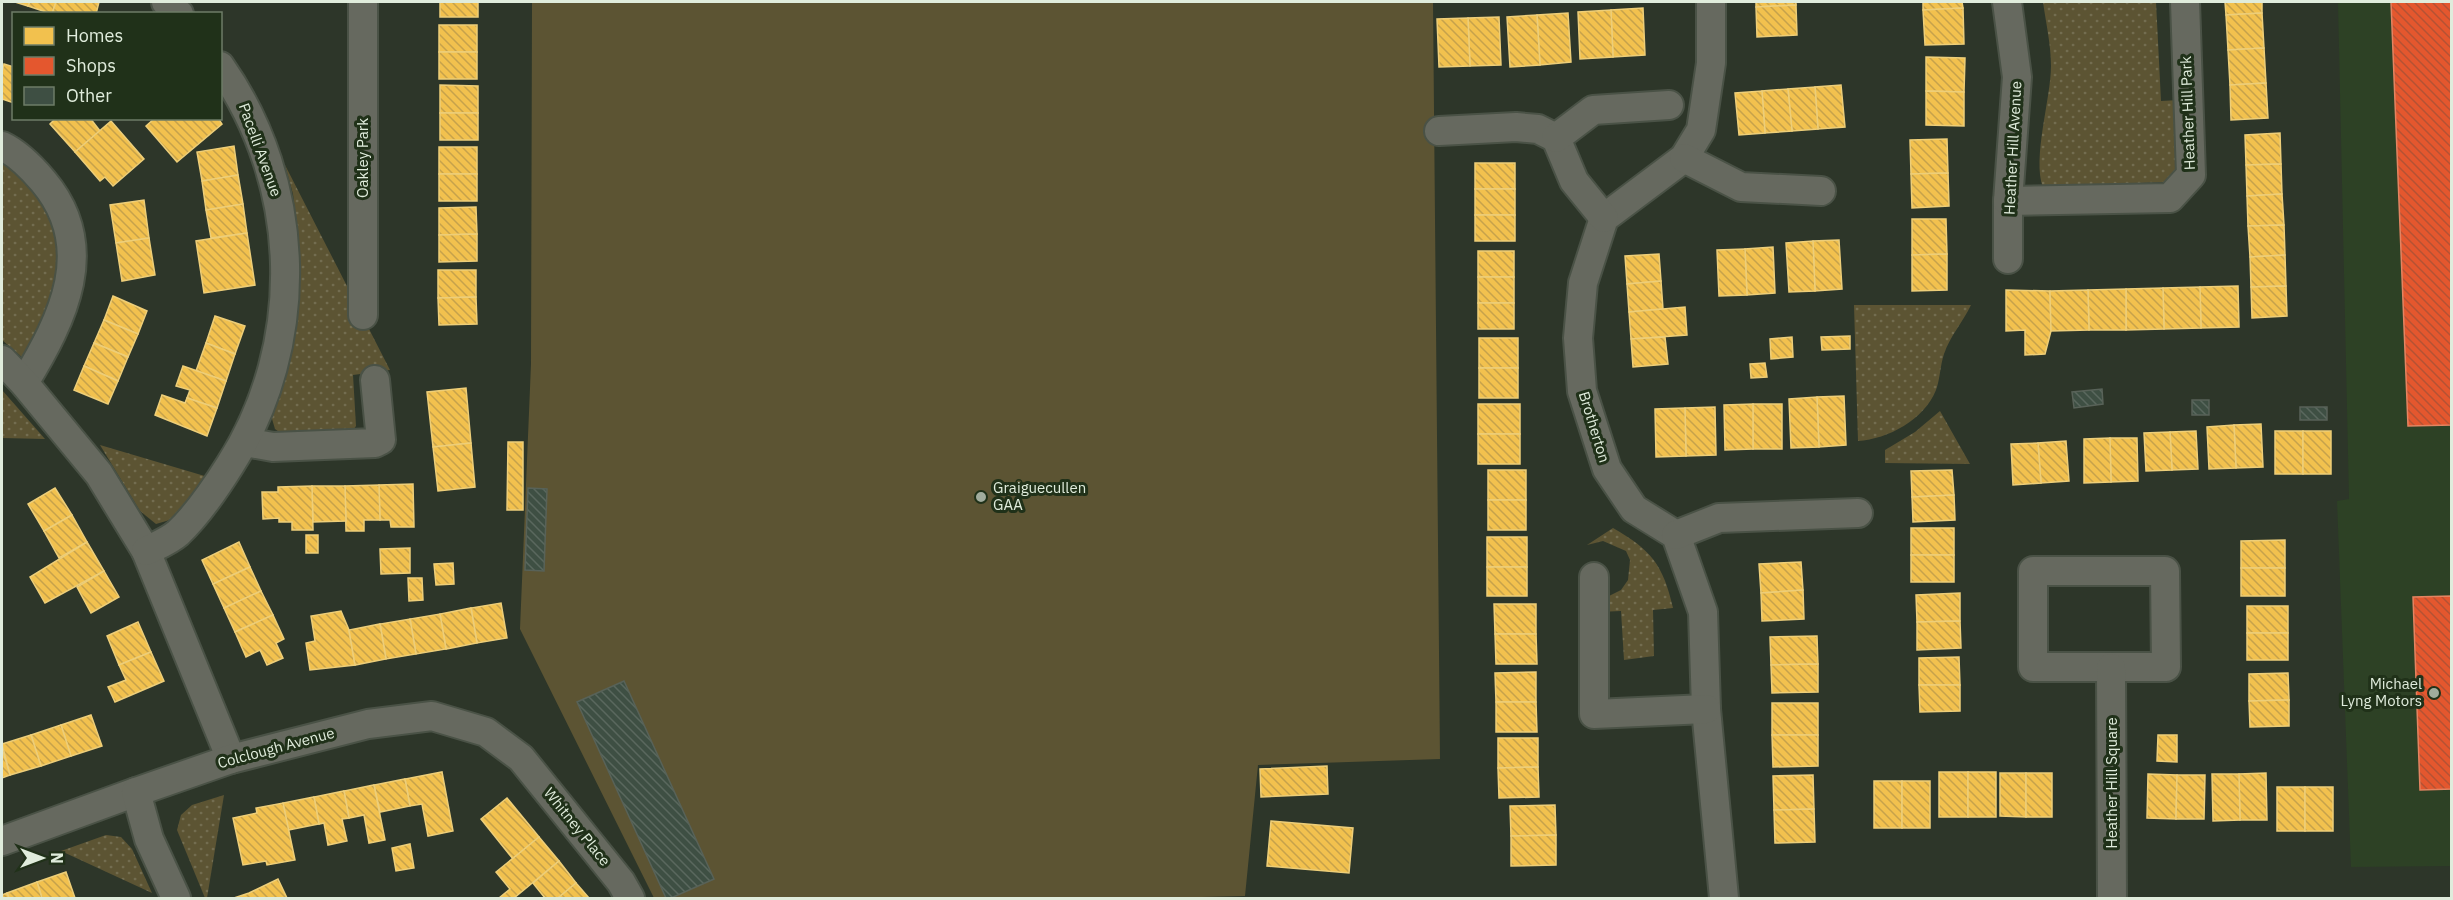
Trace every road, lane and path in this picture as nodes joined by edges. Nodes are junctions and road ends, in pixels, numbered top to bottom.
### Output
1 (363, 2) edge
2 (1711, 2) edge
3 (2007, 2) edge
4 (2185, 2) edge
5 (222, 69) edge
6 (1669, 105) dead end
7 (1439, 130) dead end
8 (1556, 138) junction
9 (2, 146) edge
10 (1684, 158) junction
11 (1821, 191) dead end
12 (2008, 201) junction
13 (1604, 218) junction
14 (2008, 259) dead end
15 (363, 315) dead end
16 (2, 360) edge
17 (375, 380) dead end
18 (24, 382) junction
19 (245, 442) junction
20 (1858, 513) dead end
21 (1676, 535) junction
22 (146, 551) junction
23 (1594, 577) dead end
24 (2111, 668) junction
25 (1706, 709) junction
26 (521, 758) joint
27 (231, 759) junction
28 (136, 792) junction
29 (2, 841) edge
30 (176, 898) edge
31 (630, 898) edge
32 (1724, 898) edge
33 (2112, 898) edge

1 - 15 street, Oakley Park
2 - 10 street
3 - 12 street, Heather Hill Avenue
4 - 12 street, Heather Hill Park
5 - 19 street, Pacelli Avenue
6 - 8 street
7 - 8 street
8 - 13 street
9 - 18 street
10 - 11 street
10 - 13 street
12 - 14 street, Heather Hill Avenue
13 - 21 street, Brotherton
16 - 18 street
17 - 19 street
18 - 22 street
19 - 22 street, Pacelli Avenue
20 - 21 street
21 - 25 street
22 - 27 street
23 - 25 street
24 - 24 street
24 - 33 street, Heather Hill Square
25 - 32 street
26 - 27 street, Colclough Avenue
26 - 31 street, Whitney Place
27 - 28 street, Colclough Avenue
28 - 29 street, Colclough Avenue
28 - 30 street

